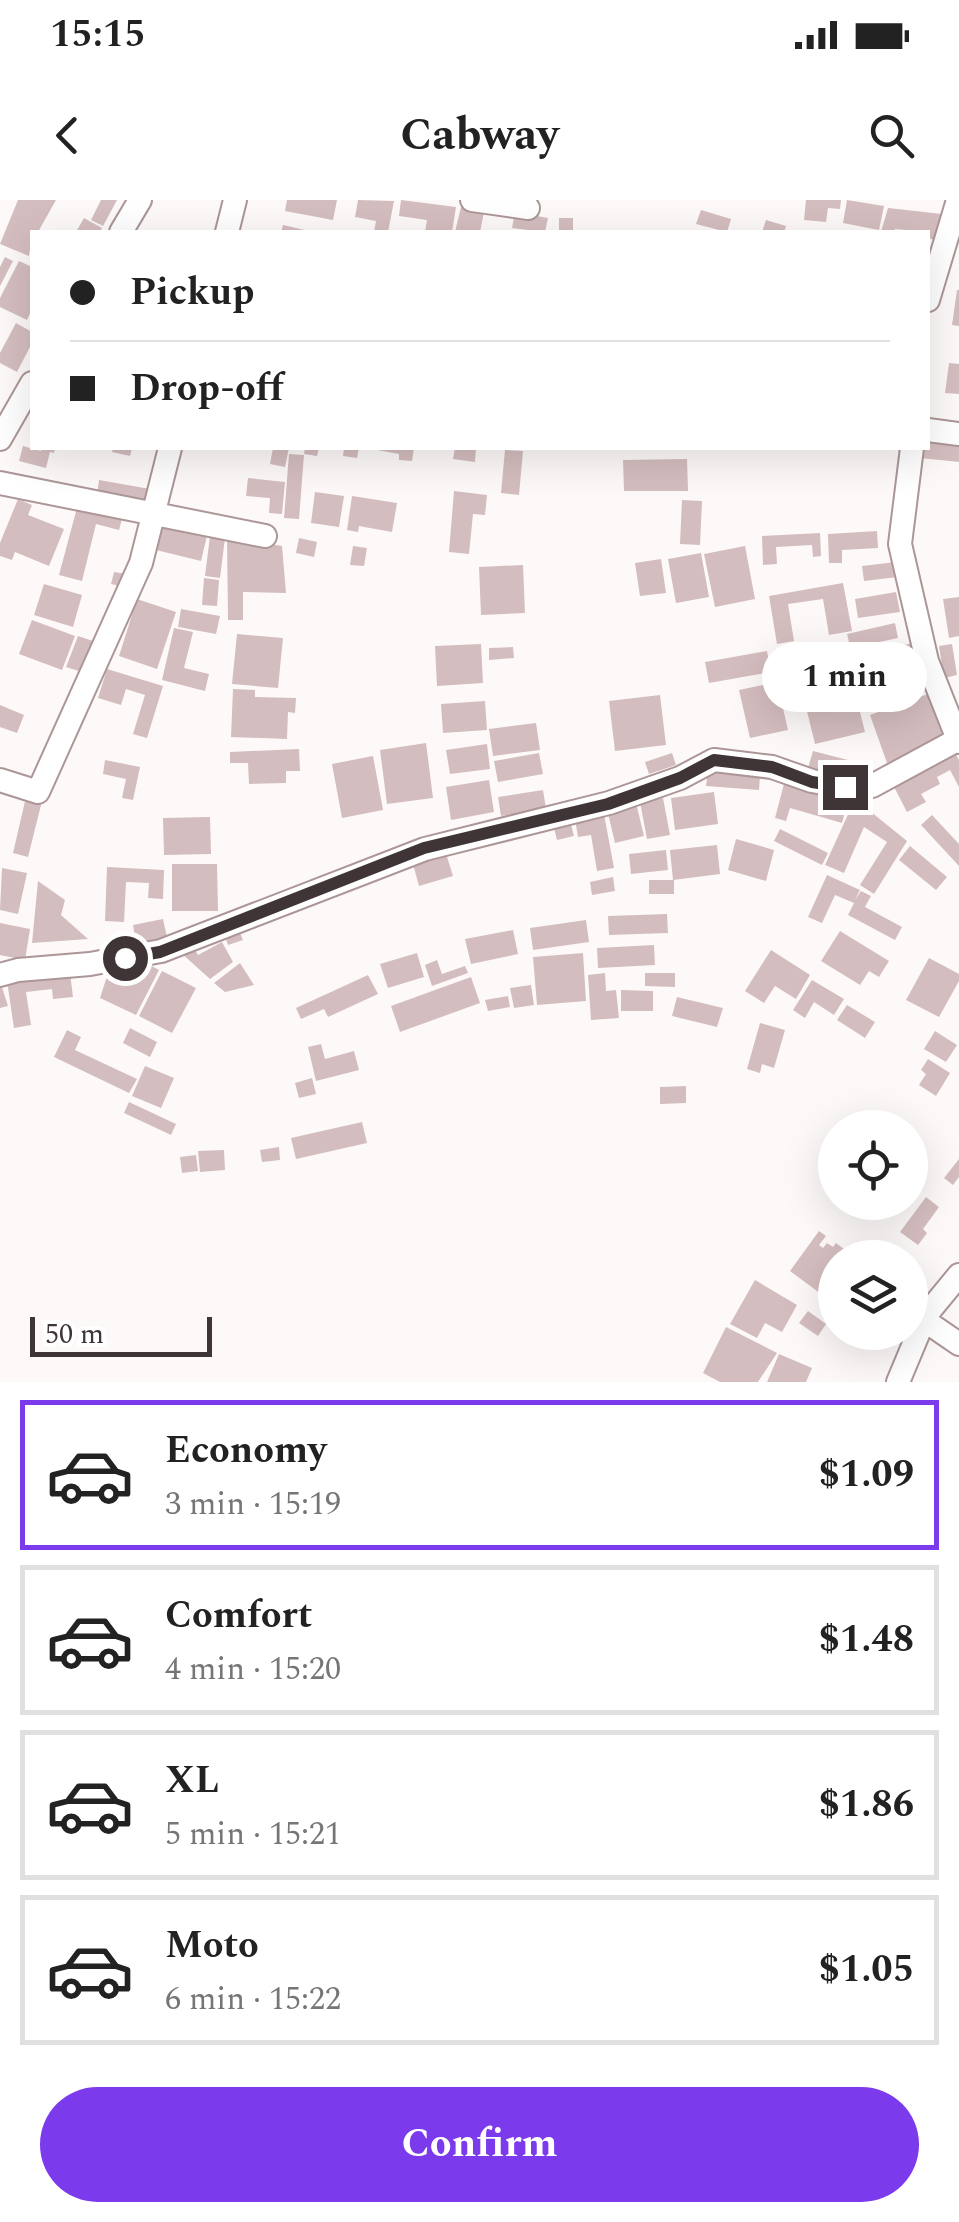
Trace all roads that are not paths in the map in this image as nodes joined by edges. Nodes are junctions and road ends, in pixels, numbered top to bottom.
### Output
1 (140, 200) edge
2 (235, 200) edge
3 (472, 200) edge
4 (958, 200) edge
5 (528, 208) dead end
6 (122, 230) edge
7 (228, 230) edge
8 (930, 293) edge
9 (30, 386) edge
10 (930, 430) edge
11 (959, 434) edge
12 (0, 438) edge
13 (170, 450) edge
14 (912, 450) edge
15 (0, 483) edge
16 (155, 514) junction
17 (265, 536) dead end
18 (959, 740) edge
19 (0, 780) edge
20 (0, 975) edge
21 (959, 1274) edge
22 (928, 1315) edge
23 (928, 1323) edge
24 (959, 1344) edge
25 (911, 1350) edge
26 (898, 1382) edge

1 - 6 street
2 - 7 street
3 - 5 street
4 - 8 street
9 - 12 street
10 - 11 street
13 - 16 street
14 - 18 street
15 - 16 street
16 - 17 street
16 - 19 street
18 - 20 street
21 - 22 street
23 - 24 street
25 - 26 street

